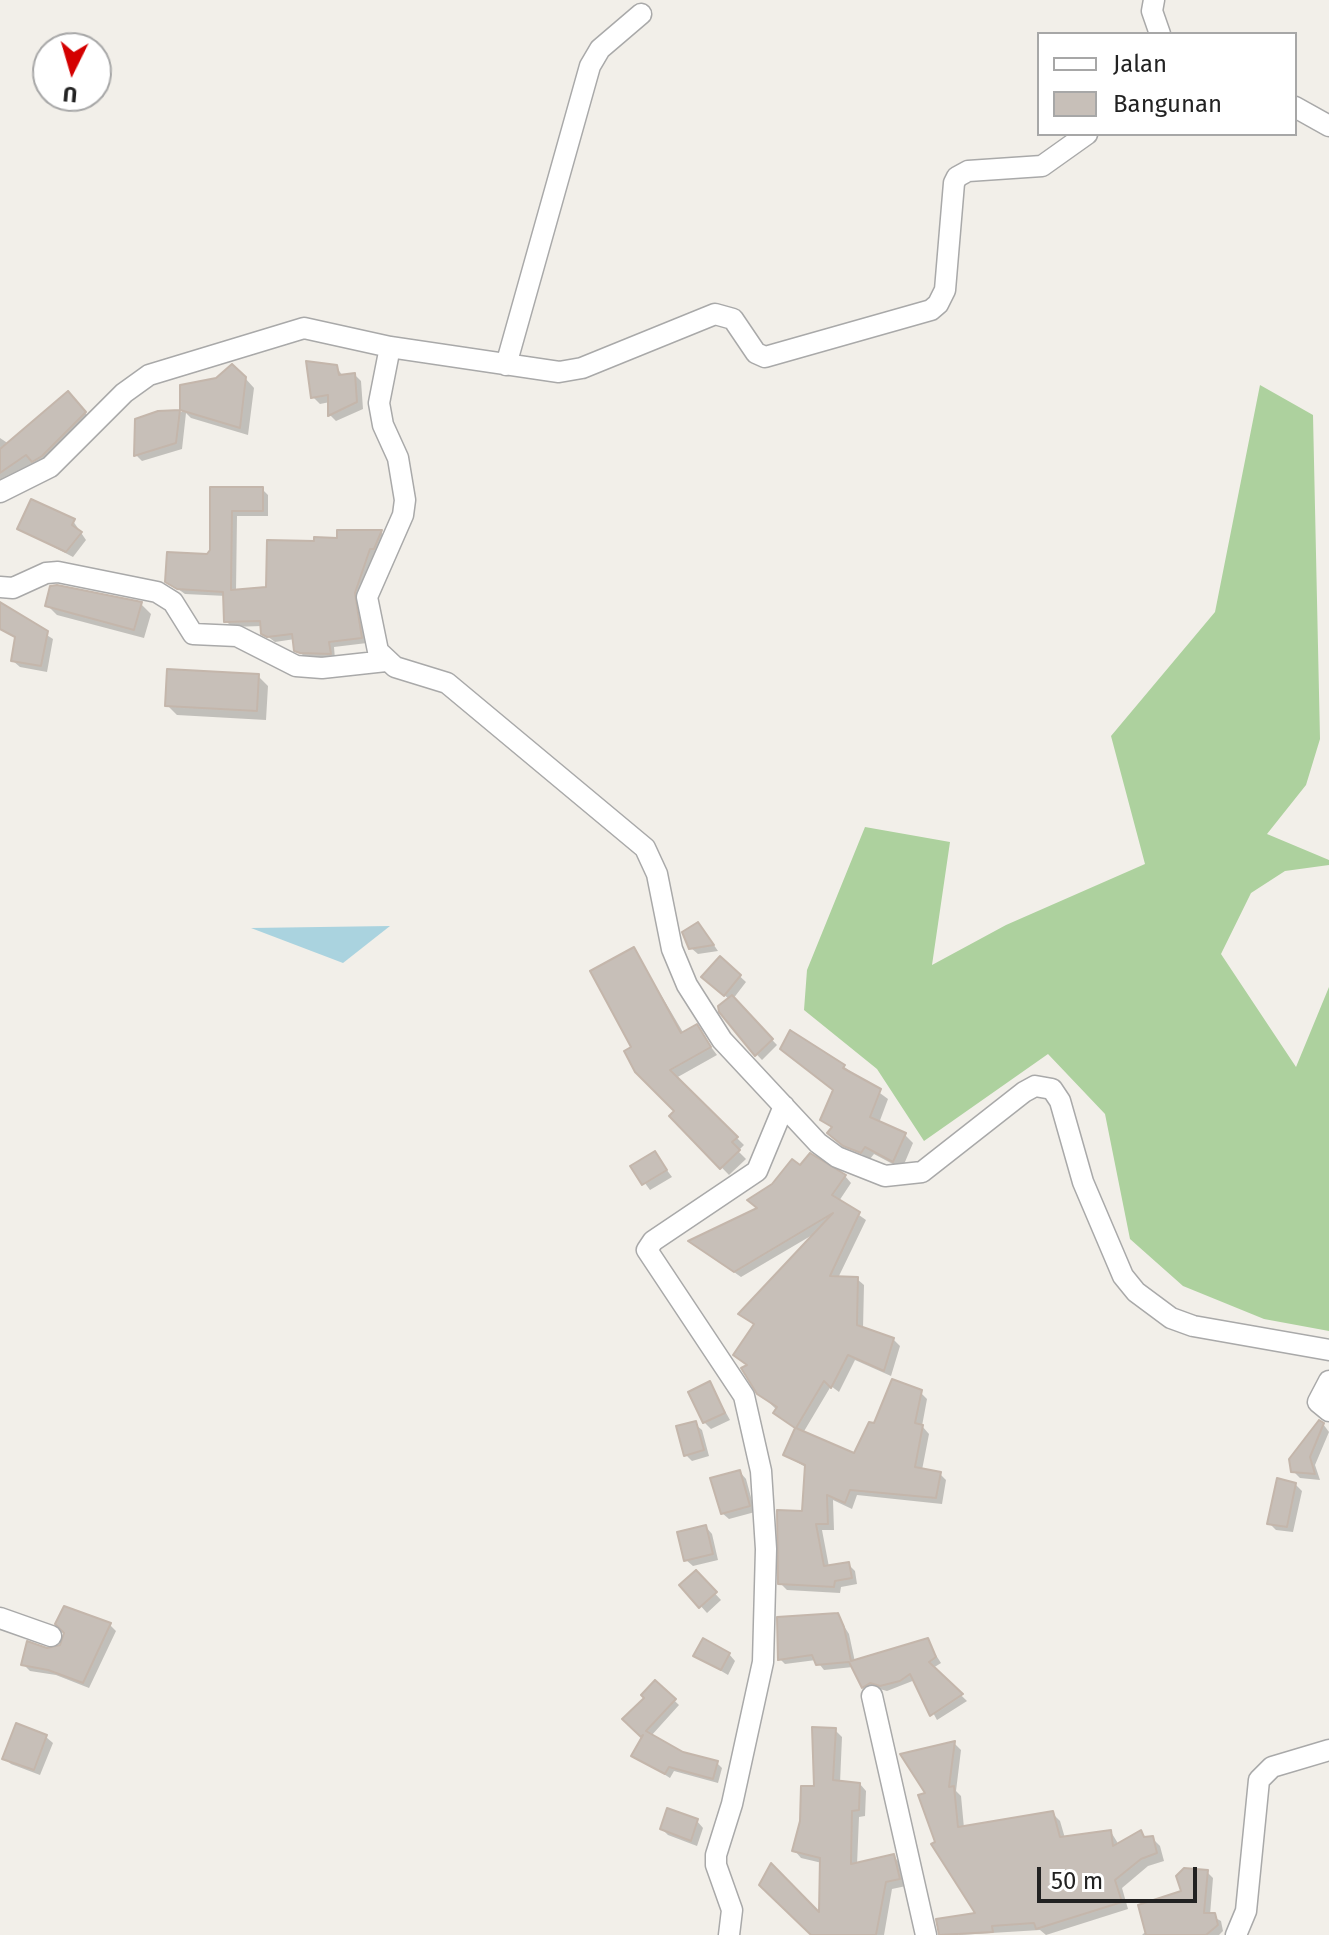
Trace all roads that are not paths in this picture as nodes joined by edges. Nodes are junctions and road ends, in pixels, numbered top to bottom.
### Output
1 (1153, 6) edge
2 (641, 14) dead end
3 (1146, 32) edge
4 (1160, 32) edge
5 (1297, 108) edge
6 (1329, 126) edge
7 (1084, 136) edge
8 (390, 347) junction
9 (506, 365) junction
10 (0, 492) edge
11 (0, 587) edge
12 (386, 661) junction
13 (784, 1106) junction
14 (1329, 1350) edge
15 (1329, 1381) edge
16 (1329, 1411) edge
17 (0, 1618) edge
18 (51, 1636) dead end
19 (872, 1696) dead end
20 (1329, 1750) edge
21 (729, 1935) edge
22 (926, 1935) edge
23 (1236, 1935) edge

1 - 3 street
1 - 4 street
2 - 9 street
5 - 6 street
7 - 9 street
8 - 9 street
8 - 10 street
8 - 12 street
11 - 12 street
12 - 13 street
13 - 14 street
13 - 21 street
15 - 16 street
17 - 18 street
19 - 22 street
20 - 23 street

